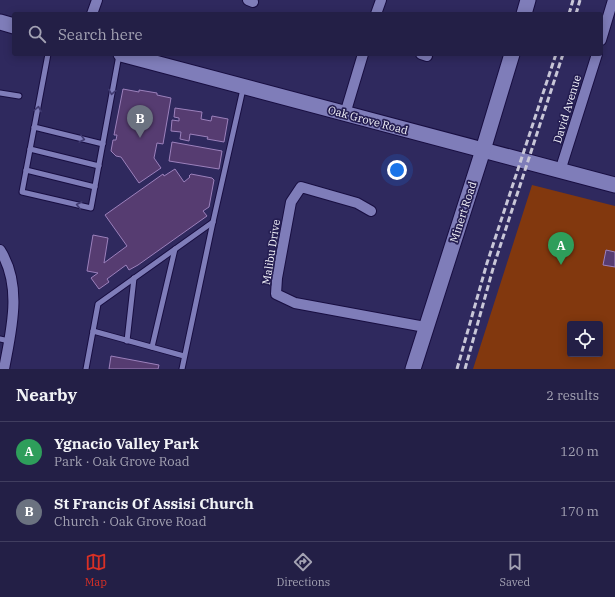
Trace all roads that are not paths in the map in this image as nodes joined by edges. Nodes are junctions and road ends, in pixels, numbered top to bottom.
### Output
1 (97, 0) edge
2 (381, 0) edge
3 (528, 0) edge
4 (613, 0) edge
5 (93, 12) edge
6 (377, 12) edge
7 (525, 12) edge
8 (0, 22) edge
9 (12, 25) edge
10 (603, 33) edge
11 (48, 56) edge
12 (120, 56) edge
13 (127, 56) edge
14 (363, 56) edge
15 (511, 56) edge
16 (596, 56) edge
17 (243, 87) junction
18 (0, 93) edge
19 (20, 96) dead end
20 (346, 114) junction
21 (34, 127) junction
22 (103, 144) junction
23 (30, 149) junction
24 (483, 150) junction
25 (99, 166) junction
26 (26, 170) junction
27 (560, 171) junction
28 (615, 186) edge
29 (95, 187) junction
30 (372, 211) dead end
31 (213, 222) junction
32 (175, 249) junction
33 (0, 250) edge
34 (134, 278) junction
35 (425, 327) junction
36 (93, 331) junction
37 (4, 340) edge
38 (127, 341) junction
39 (152, 347) junction
40 (184, 356) junction
41 (4, 369) edge
42 (86, 369) edge
43 (182, 369) edge
44 (412, 369) edge

1 - 5 street
2 - 6 street
3 - 7 main road
4 - 10 street
8 - 9 main road
21 -> 11 lane
12 -> 22 lane
13 - 17 main road, Oak Grove Road
14 - 20 street
15 - 24 main road, Minert Road
16 - 27 street, David Avenue
17 - 20 main road, Oak Grove Road
17 - 31 lane
18 - 19 lane
20 - 24 main road, Oak Grove Road
21 -> 22 lane
21 - 23 lane
22 - 25 lane
23 - 25 lane
23 - 26 lane
24 - 27 main road, Oak Grove Road
24 - 35 main road, Minert Road
25 - 29 lane
26 - 29 lane
29 -> 26 lane
27 - 28 main road, Oak Grove Road
30 - 35 street, Malibu Drive
31 - 32 lane
31 - 40 lane
32 - 34 lane
32 - 39 lane
33 - 37 street
34 - 36 lane
34 - 38 lane
35 - 44 main road, Minert Road
36 - 38 lane
36 - 42 lane
37 - 41 street
38 - 39 lane
39 - 40 lane
40 - 43 lane

